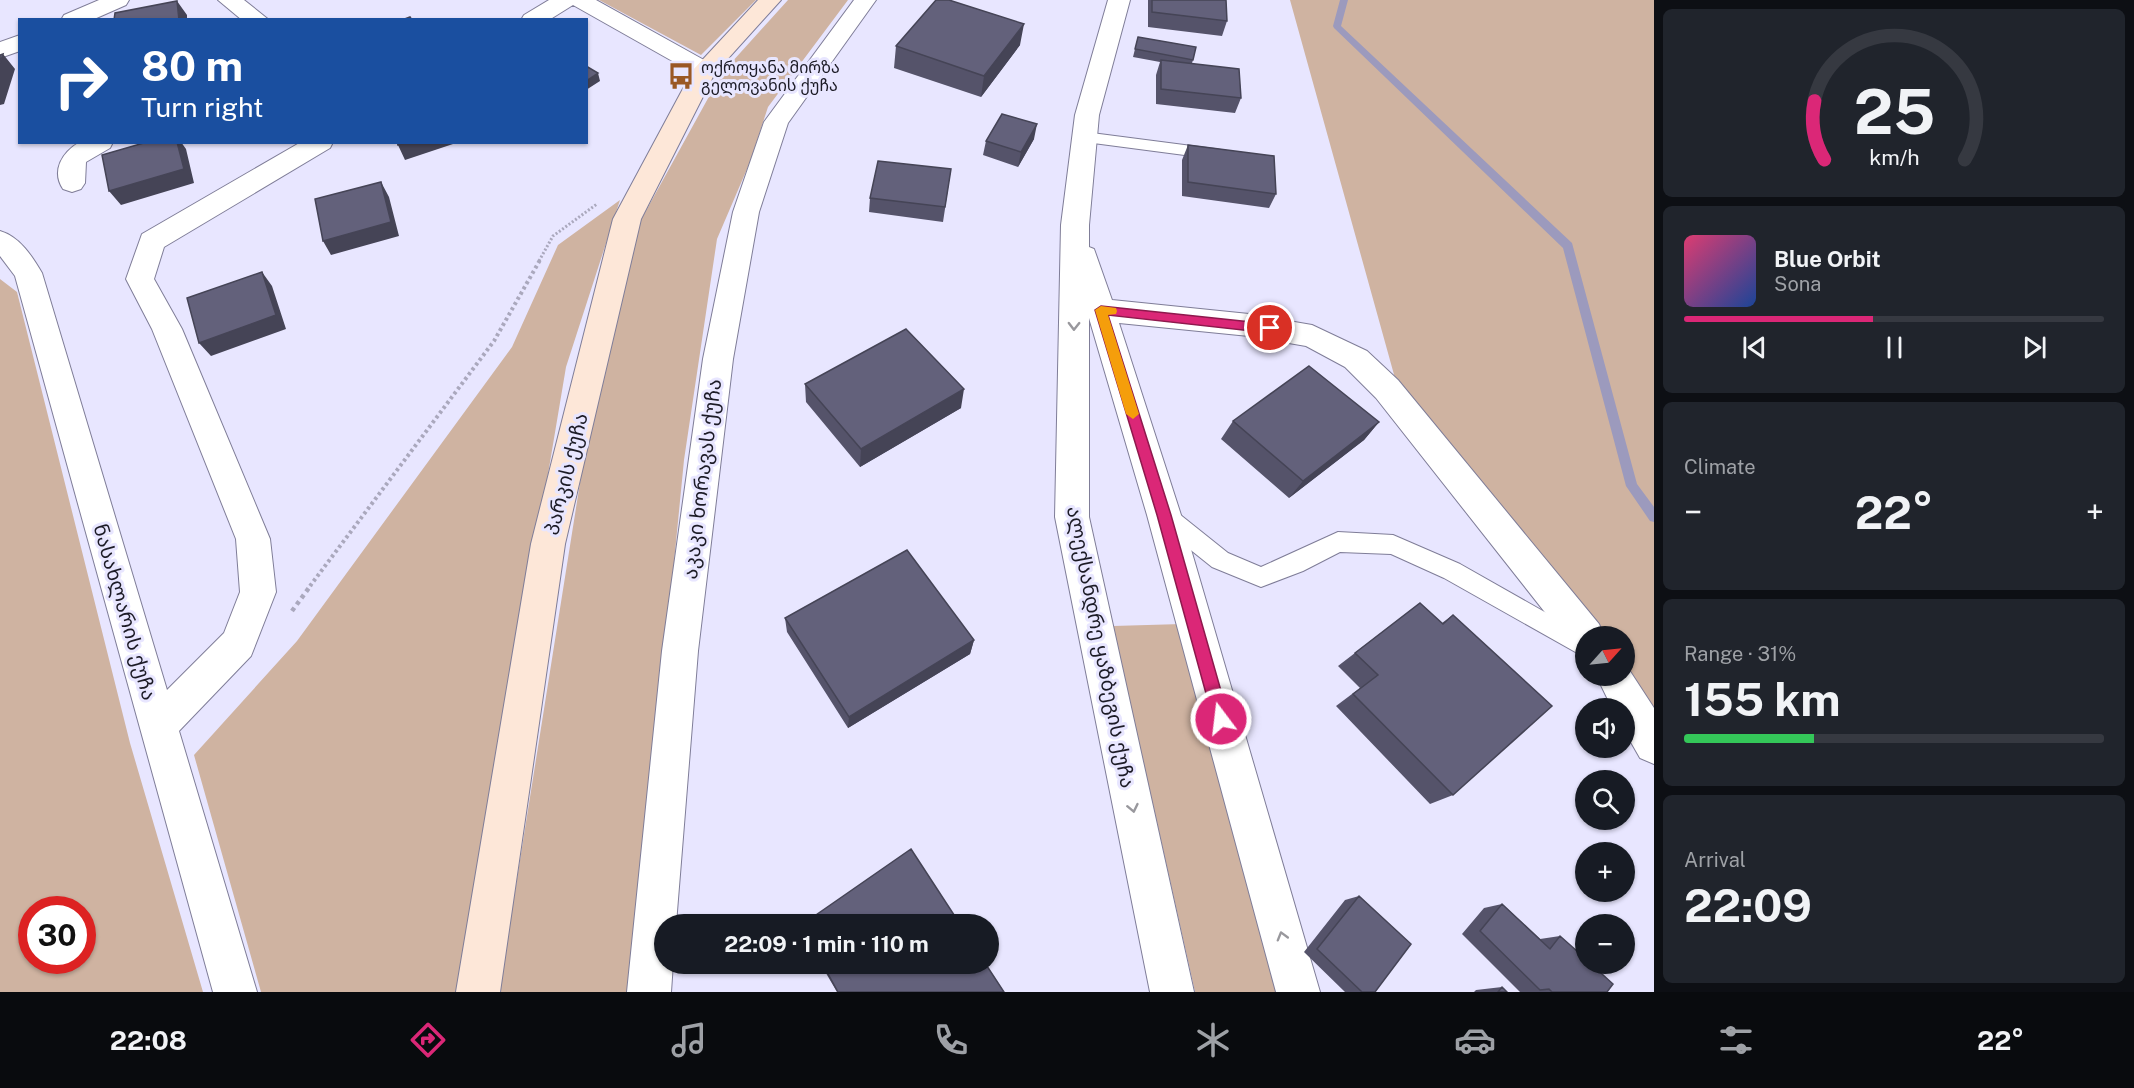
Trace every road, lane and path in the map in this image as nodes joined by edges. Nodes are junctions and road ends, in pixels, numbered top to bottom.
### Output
1 (118, 0) edge
2 (229, 0) edge
3 (565, 0) edge
4 (580, 0) edge
5 (770, 0) edge
6 (865, 0) edge
7 (1119, 0) edge
8 (77, 18) edge
9 (255, 18) edge
10 (535, 18) edge
11 (18, 43) edge
12 (0, 51) edge
13 (705, 70) junction
14 (1084, 137) junction
15 (97, 144) edge
16 (318, 144) edge
17 (1223, 155) edge
18 (72, 183) dead end
19 (598, 203) dead end
20 (1075, 225) junction
21 (0, 241) edge
22 (1101, 310) junction
23 (1164, 515) junction
24 (291, 612) dead end
25 (1578, 626) edge
26 (1575, 641) edge
27 (1620, 686) edge
28 (157, 726) junction
29 (1654, 745) edge
30 (235, 992) edge
31 (478, 992) edge
32 (649, 992) edge
33 (1172, 992) edge
34 (1298, 992) edge

1 - 8 street
2 - 9 street
3 - 10 street
4 - 13 street
5 - 13 street, პარკის ქუჩა
6 - 32 street, აკაკი ხორავას ქუჩა
7 - 14 street, ალექსანდრე ყაზბეგის ქუჩა
11 - 12 street
13 - 31 street, პარკის ქუჩა
14 - 17 lane
14 - 20 street, ალექსანდრე ყაზბეგის ქუჩა
15 - 18 street
16 - 28 street
19 - 24 path
20 - 22 street, ალექსანდრე ყაზბეგის ქუჩა
20 -> 33 street, ალექსანდრე ყაზბეგის ქუჩა
21 - 28 street, ნასახლარის ქუჩა
22 - 23 street, ალექსანდრე ყაზბეგის ქუჩა
22 - 25 street
23 - 26 lane
34 -> 23 street, ალექსანდრე ყაზბეგის ქუჩა
27 - 29 street
28 - 30 street, ნასახლარის ქუჩა

